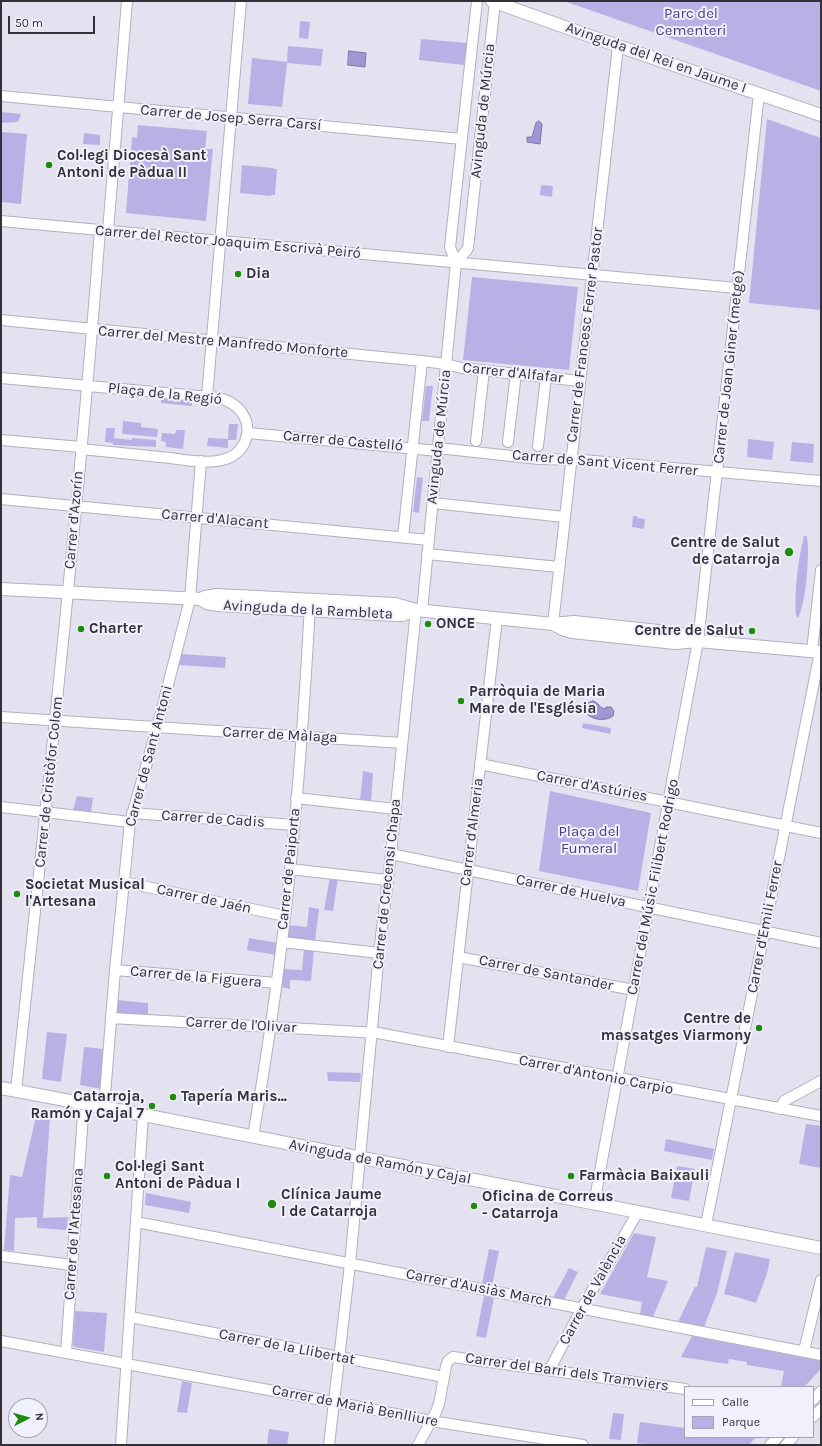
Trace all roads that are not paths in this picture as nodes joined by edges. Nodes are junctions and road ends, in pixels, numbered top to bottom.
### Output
1 (127, 1) edge
2 (241, 1) edge
3 (477, 1) edge
4 (494, 2) edge
5 (618, 46) junction
6 (759, 94) junction
7 (1, 96) edge
8 (118, 108) junction
9 (821, 115) edge
10 (231, 118) junction
11 (462, 139) junction
12 (1, 221) edge
13 (104, 231) junction
14 (220, 241) junction
15 (456, 263) junction
16 (592, 275) junction
17 (737, 288) junction
18 (1, 320) edge
19 (92, 330) junction
20 (212, 340) junction
21 (422, 361) junction
22 (446, 364) junction
23 (484, 370) junction
24 (516, 373) junction
25 (546, 377) junction
26 (1, 378) edge
27 (580, 381) junction
28 (87, 386) junction
29 (207, 396) junction
30 (248, 433) junction
31 (1, 440) edge
32 (476, 441) dead end
33 (508, 442) dead end
34 (538, 446) dead end
35 (81, 448) junction
36 (413, 448) junction
37 (438, 449) junction
38 (571, 460) junction
39 (202, 461) junction
40 (717, 472) junction
41 (821, 481) edge
42 (1, 499) edge
43 (432, 503) junction
44 (76, 506) junction
45 (564, 517) junction
46 (196, 518) junction
47 (403, 537) junction
48 (429, 540) junction
49 (427, 554) junction
50 (559, 567) junction
51 (821, 570) edge
52 (1, 588) edge
53 (68, 591) junction
54 (195, 599) junction
55 (310, 605) junction
56 (419, 611) junction
57 (497, 618) junction
58 (553, 624) junction
59 (698, 641) junction
60 (818, 652) edge
61 (1, 717) edge
62 (55, 721) junction
63 (156, 728) junction
64 (301, 736) junction
65 (402, 743) junction
66 (480, 764) junction
67 (296, 798) junction
68 (669, 802) junction
69 (1, 807) edge
70 (395, 809) junction
71 (46, 812) junction
72 (131, 817) junction
73 (294, 825) junction
74 (785, 825) junction
75 (821, 833) edge
76 (391, 854) junction
77 (290, 869) junction
78 (468, 870) junction
79 (388, 880) junction
80 (123, 882) junction
81 (649, 908) junction
82 (285, 916) junction
83 (764, 931) junction
84 (282, 942) junction
85 (821, 943) edge
86 (379, 953) junction
87 (458, 957) junction
88 (115, 970) junction
89 (277, 983) junction
90 (634, 990) junction
91 (112, 1018) junction
92 (271, 1026) junction
93 (371, 1032) junction
94 (448, 1046) junction
95 (618, 1079) junction
96 (821, 1081) edge
97 (1, 1088) edge
98 (16, 1091) junction
99 (730, 1100) junction
100 (104, 1107) junction
101 (780, 1109) junction
102 (83, 1115) dead end
103 (143, 1115) junction
104 (821, 1116) edge
105 (253, 1137) junction
106 (359, 1158) junction
107 (594, 1204) junction
108 (638, 1212) junction
109 (136, 1222) junction
110 (706, 1225) junction
111 (821, 1248) edge
112 (1, 1256) edge
113 (350, 1264) junction
114 (72, 1265) junction
115 (821, 1280) edge
116 (582, 1308) junction
117 (130, 1317) junction
118 (1, 1341) edge
119 (804, 1351) junction
120 (66, 1352) junction
121 (821, 1355) edge
122 (340, 1358) junction
123 (127, 1364) junction
124 (550, 1369) junction
125 (444, 1377) junction
126 (684, 1389) edge
127 (821, 1391) edge
128 (814, 1399) edge
129 (334, 1402) junction
130 (431, 1421) junction
131 (562, 1444) edge
132 (121, 1445) edge
133 (329, 1445) edge
134 (418, 1445) edge
135 (583, 1445) edge

1 - 8 street
2 - 10 street
3 - 11 street, Avinguda de Múrcia
4 - 5 street, Avinguda del Rei en Jaume I
4 - 15 street, Avinguda de Múrcia
5 - 6 street, Avinguda del Rei en Jaume I
5 - 16 street, Carrer de Francesc Ferrer Pastor
6 - 9 street, Avinguda del Rei en Jaume I
6 - 17 street, Carrer de Joan Giner (metge)
7 - 8 street, Carrer de Josep Serra Carsí
8 - 10 street, Carrer de Josep Serra Carsí
8 - 13 street
10 - 11 street, Carrer de Josep Serra Carsí
10 - 14 street
11 - 15 street, Avinguda de Múrcia
12 - 13 street, Carrer del Rector Joaquim Escrivà Peiró
13 - 14 street, Carrer del Rector Joaquim Escrivà Peiró
13 - 19 street
14 - 15 street, Carrer del Rector Joaquim Escrivà Peiró
14 - 20 street
15 - 16 street, Carrer del Rector Joaquim Escrivà Peiró
15 - 22 street, Avinguda de Múrcia
16 - 17 street, Carrer del Rector Joaquim Escrivà Peiró
16 - 27 street, Carrer de Francesc Ferrer Pastor
17 - 40 street, Carrer de Joan Giner (metge)
18 - 19 street, Carrer del Mestre Manfredo Monforte
19 - 20 street, Carrer del Mestre Manfredo Monforte
19 - 28 street
20 - 21 street, Carrer del Mestre Manfredo Monforte
20 - 29 street
21 - 22 street, Carrer del Mestre Manfredo Monforte
21 - 36 street, Avinguda de Múrcia
22 - 23 street, Carrer d'Alfafar
22 - 37 street, Avinguda de Múrcia
23 - 24 street, Carrer d'Alfafar
23 - 32 street
24 - 25 street, Carrer d'Alfafar
24 - 33 street
25 - 27 street, Carrer d'Alfafar
25 - 34 street
26 - 28 street
27 - 38 street, Carrer de Francesc Ferrer Pastor
28 - 29 street, Plaça de la Regió
28 - 35 street, Plaça de la Regió
29 - 30 street, Plaça de la Regió
30 - 36 street, Carrer de Castelló
30 - 39 street
31 - 35 street
35 - 39 street
35 - 44 street, Carrer d'Azorín
36 - 37 street, Carrer de Castelló
36 - 47 street, Avinguda de Múrcia
37 - 38 street, Carrer de Sant Vicent Ferrer
37 - 43 street, Avinguda de Múrcia
38 - 40 street, Carrer de Sant Vicent Ferrer
38 - 45 street, Carrer de Francesc Ferrer Pastor
39 - 46 street, Carrer de Sant Antoni
40 - 41 street, Carrer de Sant Vicent Ferrer
40 - 59 street, Carrer de Joan Giner (metge)
42 - 44 street, Carrer d'Alacant
43 - 45 street
43 - 48 street, Avinguda de Múrcia
44 - 46 street, Carrer d'Alacant
44 - 53 street, Carrer d'Azorín
45 - 50 street, Carrer de Francesc Ferrer Pastor
46 - 47 street, Carrer d'Alacant
46 - 54 street, Carrer de Sant Antoni
47 - 48 street, Carrer d'Alacant
48 - 49 street, Avinguda de Múrcia
49 - 50 street
49 - 56 street, Avinguda de Múrcia
50 - 58 street, Carrer de Francesc Ferrer Pastor
51 - 60 street, Carrer d'Emili Ferrer
52 - 53 street, Avinguda de la Rambleta
53 - 54 street, Avinguda de la Rambleta
53 - 62 street, Carrer de Cristòfor Colom
54 - 55 street, Avinguda de la Rambleta
54 - 63 street, Carrer de Sant Antoni
55 - 56 street, Avinguda de la Rambleta
55 - 64 street, Carrer de Paiporta
56 - 57 street, Avinguda de la Rambleta
56 - 65 street, Carrer de Crecensi Chapa
57 - 58 street, Avinguda de la Rambleta
57 - 66 street, Carrer d'Almeria
58 - 59 street, Avinguda de la Rambleta
59 - 60 street, Avinguda de la Rambleta
59 - 68 street, Carrer del Músic Filibert Rodrigo
60 - 74 street, Carrer d'Emili Ferrer
61 - 62 street, Carrer de Màlaga
62 - 63 street, Carrer de Màlaga
62 - 71 street, Carrer de Cristòfor Colom
63 - 64 street, Carrer de Màlaga
63 - 72 street, Carrer de Sant Antoni
64 - 65 street, Carrer de Màlaga
64 - 67 street, Carrer de Paiporta
65 - 70 street, Carrer de Crecensi Chapa
66 - 68 street, Carrer d'Astúries
66 - 78 street, Carrer d'Almeria
67 - 70 street
67 - 73 street, Carrer de Paiporta
68 - 74 street, Carrer d'Astúries
68 - 81 street, Carrer del Músic Filibert Rodrigo
69 - 71 street, Carrer de Cadis
70 - 76 street, Carrer de Crecensi Chapa
71 - 72 street, Carrer de Cadis
71 - 98 street, Carrer de Cristòfor Colom
72 - 73 street, Carrer de Cadis
72 - 80 street, Carrer de Sant Antoni
73 - 77 street, Carrer de Paiporta
74 - 75 street, Carrer d'Astúries
74 - 83 street, Carrer d'Emili Ferrer
76 - 78 street, Carrer de Huelva
76 - 79 street, Carrer de Crecensi Chapa
77 - 79 street
77 - 82 street, Carrer de Paiporta
78 - 81 street, Carrer de Huelva
78 - 87 street, Carrer d'Almeria
79 - 86 street, Carrer de Crecensi Chapa
80 - 82 street, Carrer de Jaén
80 - 88 street, Carrer de Sant Antoni
81 - 83 street, Carrer de Huelva
81 - 90 street, Carrer del Músic Filibert Rodrigo
82 - 84 street, Carrer de Paiporta
83 - 85 street, Carrer de Huelva
83 - 99 street, Carrer d'Emili Ferrer
84 - 86 street
84 - 89 street, Carrer de Paiporta
86 - 93 street, Carrer de Crecensi Chapa
87 - 90 street, Carrer de Santander
87 - 94 street, Carrer d'Almeria
88 - 89 street, Carrer de la Figuera
88 - 91 street, Carrer de Sant Antoni
89 - 92 street, Carrer de Paiporta
90 - 95 street, Carrer del Músic Filibert Rodrigo
91 - 92 street, Carrer de l'Olivar
91 - 100 street, Carrer de Sant Antoni
92 - 93 street, Carrer de l'Olivar
92 - 105 street, Carrer de Paiporta
93 - 94 street, Carrer d'Antonio Carpio
93 - 106 street, Carrer de Crecensi Chapa
94 - 95 street, Carrer d'Antonio Carpio
95 - 99 street, Carrer d'Antonio Carpio
95 - 107 street, Carrer del Músic Filibert Rodrigo
96 - 101 street
97 - 98 street, Avinguda de Ramón y Cajal
98 - 100 street, Avinguda de Ramón y Cajal
99 - 101 street, Carrer d'Antonio Carpio
99 - 110 street, Carrer d'Emili Ferrer
100 - 103 street, Avinguda de Ramón y Cajal
101 - 104 street, Carrer d'Antonio Carpio
102 - 114 street, Carrer de l'Artesana
103 - 105 street, Avinguda de Ramón y Cajal
103 - 109 street
105 - 106 street, Avinguda de Ramón y Cajal
106 - 107 street, Avinguda de Ramón y Cajal
106 - 113 street, Carrer de Crecensi Chapa
107 - 108 street, Avinguda de Ramón y Cajal
108 - 110 street, Avinguda de Ramón y Cajal
108 - 116 street, Carrer de València
109 - 113 street, Carrer d'Ausiàs March
109 - 117 street
110 - 111 street, Avinguda de Ramón y Cajal
112 - 114 street
113 - 116 street, Carrer d'Ausiàs March
113 - 122 street, Carrer de Crecensi Chapa
114 - 120 street, Carrer de l'Artesana
115 - 119 street
116 - 119 street, Carrer d'Ausiàs March
116 - 124 street, Carrer de València
117 - 122 street, Carrer de la Llibertat
117 - 123 street
118 - 120 street, Carrer de Marià Benlliure
119 - 121 street, Carrer d'Ausiàs March
120 - 123 street, Carrer de Marià Benlliure
122 - 125 street, Carrer de la Llibertat
122 - 129 street, Carrer de Crecensi Chapa
123 - 129 street, Carrer de Marià Benlliure
123 - 132 street
124 - 125 street, Carrer del Barri dels Tramviers
124 - 126 street, Carrer del Barri dels Tramviers
125 - 130 street
127 - 128 street
129 - 130 street, Carrer de Marià Benlliure
129 - 133 street, Carrer de Crecensi Chapa
130 - 131 street, Carrer de Marià Benlliure
130 - 134 street
131 - 135 street, Carrer de Marià Benlliure

